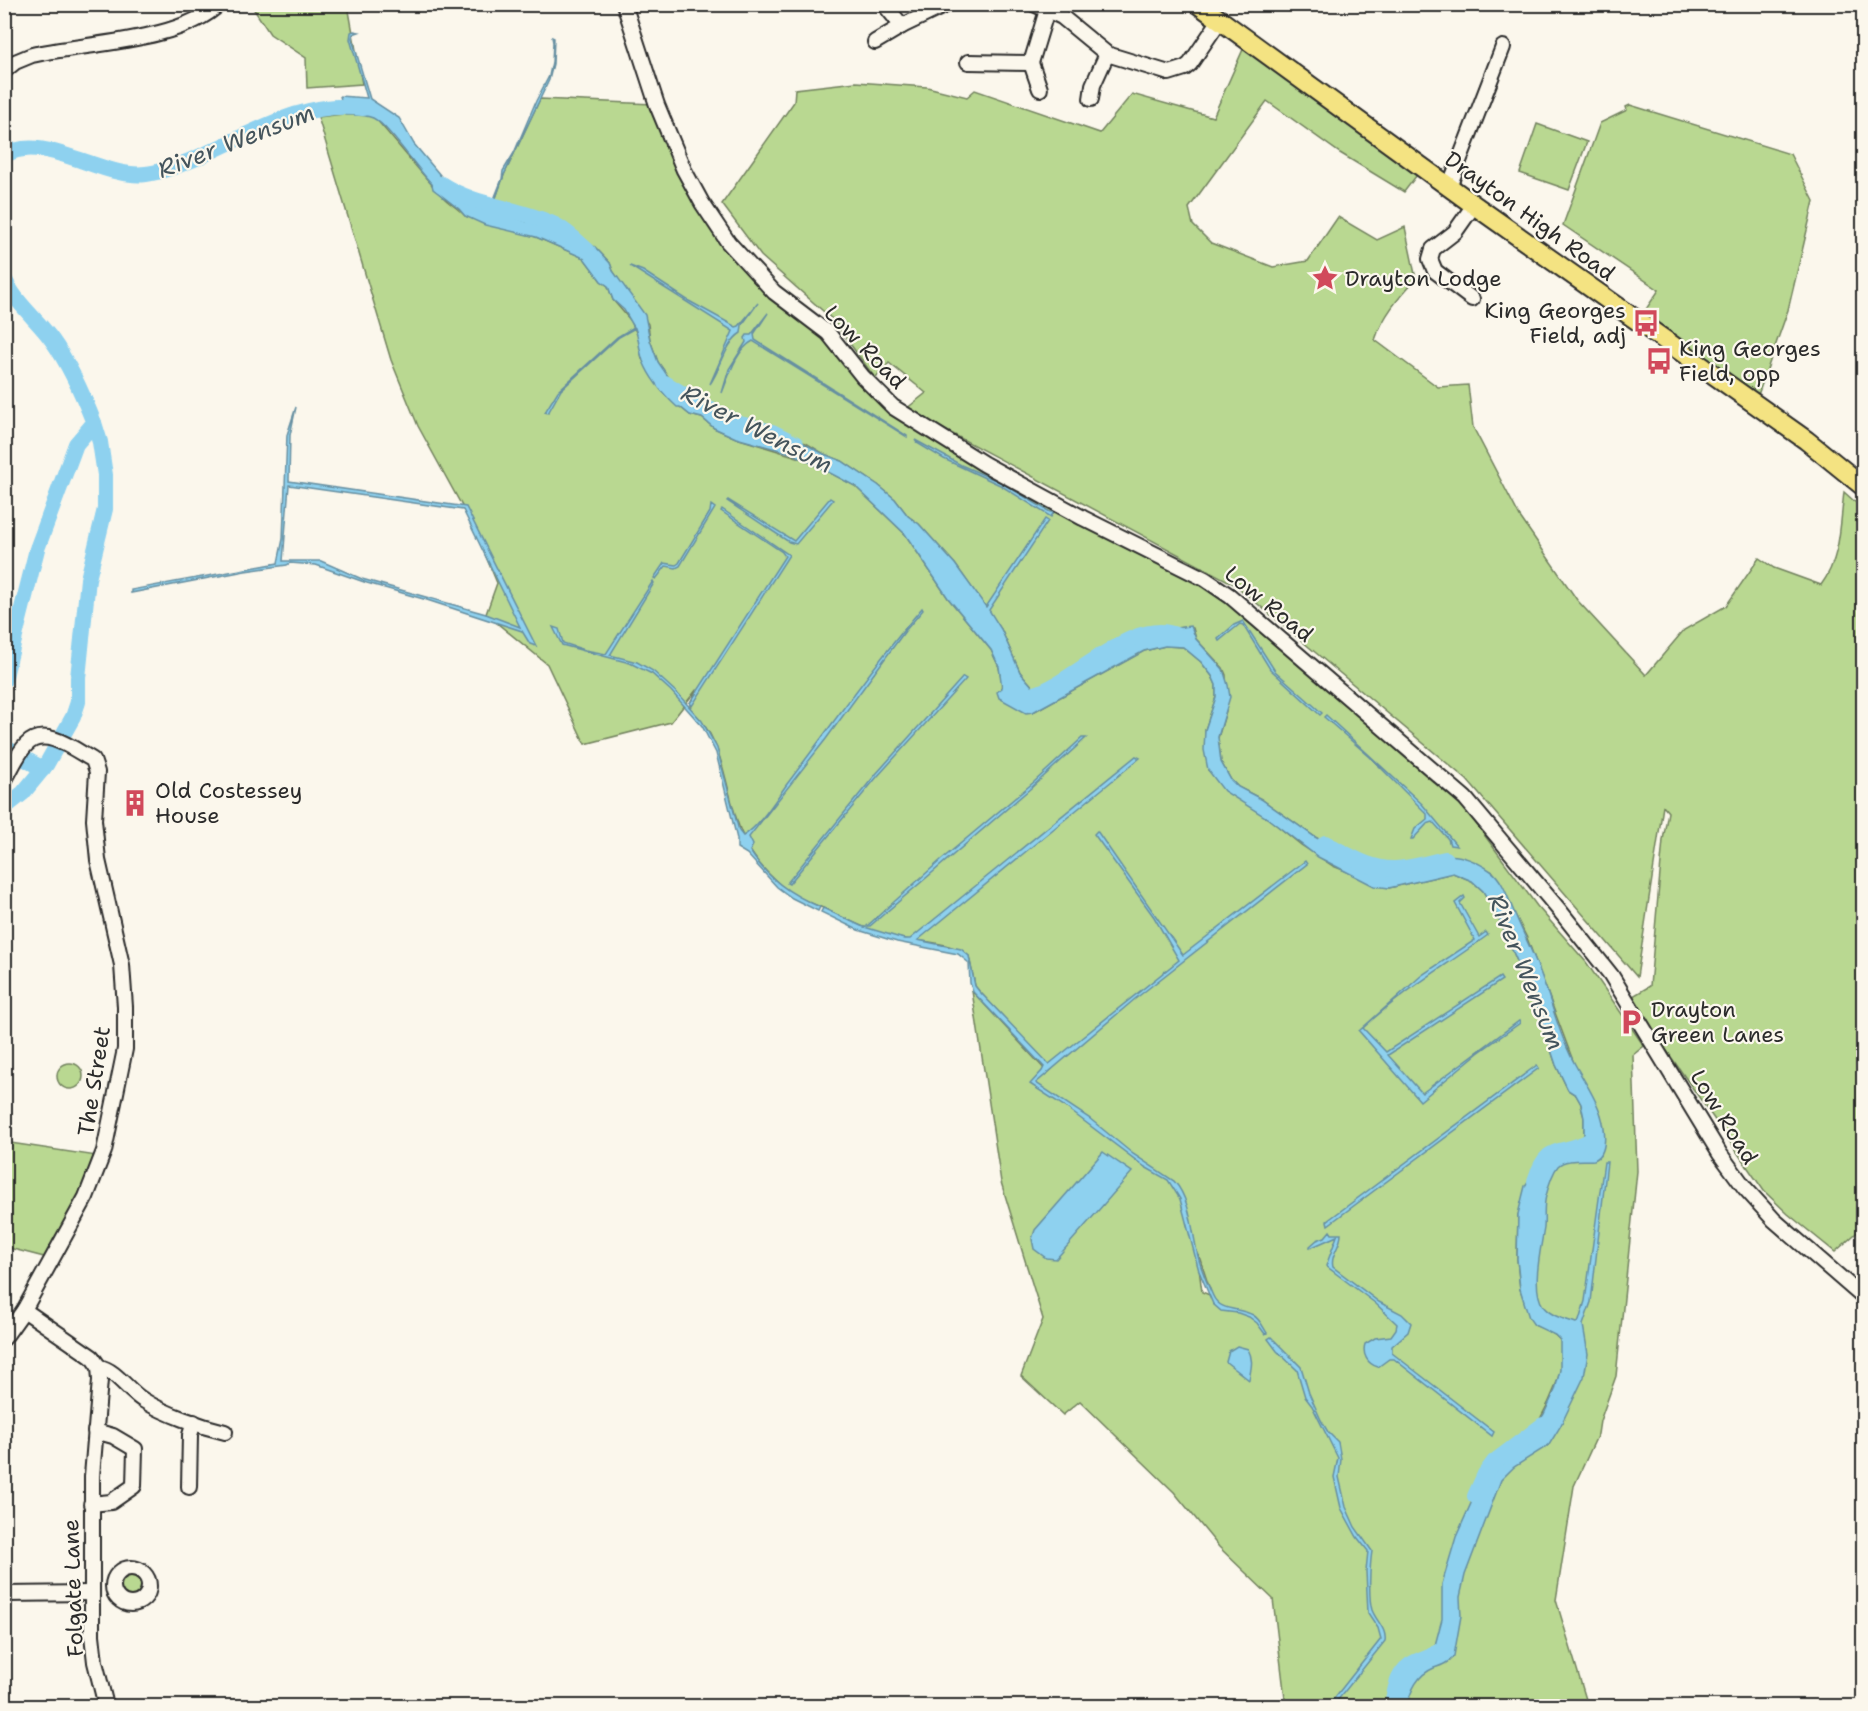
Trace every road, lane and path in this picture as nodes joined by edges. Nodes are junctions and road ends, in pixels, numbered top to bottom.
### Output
1 (219, 4) edge
2 (624, 4) edge
3 (884, 4) edge
4 (948, 4) edge
5 (1198, 4) edge
6 (1041, 7) edge
7 (1220, 21) junction
8 (902, 26) junction
9 (875, 42) dead end
10 (1503, 47) dead end
11 (1107, 54) junction
12 (968, 62) dead end
13 (1031, 63) junction
14 (4, 71) edge
15 (1040, 89) dead end
16 (1091, 99) dead end
17 (1449, 187) junction
18 (1474, 205) junction
19 (1466, 299) dead end
20 (1863, 487) edge
21 (4, 781) edge
22 (1863, 1298) edge
23 (24, 1310) junction
24 (4, 1338) edge
25 (99, 1367) junction
26 (194, 1422) junction
27 (95, 1431) junction
28 (220, 1435) dead end
29 (189, 1487) dead end
30 (92, 1504) junction
31 (113, 1586) dead end
32 (91, 1589) junction
33 (4, 1594) edge
34 (106, 1707) edge

1 - 14 street
2 - 22 street, Low Road
3 - 8 street
4 - 8 street
5 - 7 main road, Drayton High Road
6 - 11 street
6 - 13 street
7 - 11 street
7 - 17 main road, Drayton High Road
8 - 9 street
10 - 17 street
11 - 16 street
12 - 13 street
13 - 15 street
17 - 18 main road, Drayton High Road
18 - 19 street
18 - 20 main road, Drayton High Road
21 - 23 street, The Street
23 - 24 street, The Street
23 - 25 street
25 - 26 street
25 - 27 street, Folgate Lane
26 - 28 street
26 - 29 street
27 - 30 street, Folgate Lane
27 - 30 street, Folgate Lane
30 - 32 street, Folgate Lane
31 - 32 street
32 - 33 street
32 - 34 street, Folgate Lane

